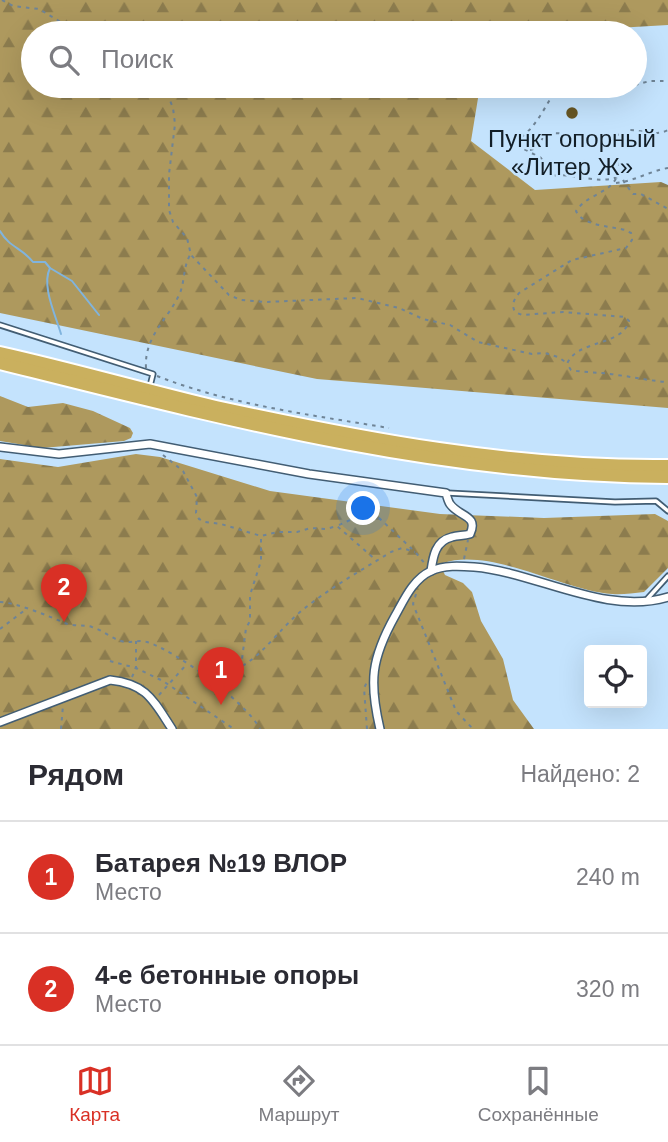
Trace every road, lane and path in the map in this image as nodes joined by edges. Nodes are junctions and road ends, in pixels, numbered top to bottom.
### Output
1 (2, 0) edge
2 (59, 21) edge
3 (668, 81) edge
4 (647, 82) edge
5 (169, 98) edge
6 (550, 98) edge
7 (668, 130) edge
8 (528, 151) junction
9 (620, 162) dead end
10 (668, 168) edge
11 (620, 171) junction
12 (618, 177) junction
13 (624, 182) junction
14 (615, 183) junction
15 (668, 209) edge
16 (191, 255) junction
17 (0, 325) edge
18 (0, 353) edge
19 (0, 363) edge
20 (567, 364) junction
21 (146, 373) junction
22 (153, 374) junction
23 (668, 382) edge
24 (150, 387) dead end
25 (389, 428) dead end
26 (150, 443) junction
27 (0, 447) edge
28 (668, 466) edge
29 (668, 477) edge
30 (446, 493) junction
31 (668, 510) edge
32 (337, 526) junction
33 (470, 534) junction
34 (261, 536) junction
35 (415, 552) junction
36 (377, 561) junction
37 (463, 566) junction
38 (430, 571) junction
39 (668, 576) edge
40 (422, 577) junction
41 (668, 597) edge
42 (646, 601) junction
43 (0, 602) edge
44 (26, 610) junction
45 (0, 629) edge
46 (136, 642) junction
47 (110, 661) dead end
48 (186, 665) junction
49 (136, 668) junction
50 (241, 668) junction
51 (373, 677) junction
52 (209, 678) junction
53 (130, 682) junction
54 (169, 686) junction
55 (63, 696) junction
56 (153, 701) junction
57 (0, 722) edge
58 (61, 729) edge
59 (172, 729) edge
60 (234, 729) edge
61 (260, 729) edge
62 (367, 729) edge
63 (380, 729) edge
64 (473, 729) edge

1 - 2 path
3 - 4 path
5 - 16 path
6 - 8 path
7 - 8 path
8 - 12 path
9 - 11 path
10 - 13 path
11 - 12 path
11 - 13 path
12 - 14 path
13 - 14 path
13 - 15 path
14 - 20 path
16 - 20 path
16 - 21 path
17 - 21 lane
18 - 28 highway
19 - 29 highway
20 - 23 path
21 - 22 lane
22 - 24 lane
22 - 25 path
26 - 27 street
26 - 30 street
26 - 34 path
30 - 31 lane
30 - 33 street
32 - 34 path
32 - 35 path
32 - 36 path
33 - 37 path
33 - 38 street
34 - 50 path
35 - 36 path
35 - 38 path
36 - 50 path
37 - 38 street
37 - 42 street
38 - 40 street
39 - 42 lane
40 - 51 street
40 - 64 path
41 - 42 street
43 - 44 path
44 - 45 path
44 - 46 path
46 - 48 path
46 - 49 path
47 - 49 path
48 - 52 path
48 - 54 path
49 - 53 path
49 - 54 path
50 - 52 path
51 - 62 path
51 - 63 street
52 - 61 path
53 - 55 street
53 - 56 street
54 - 56 path
54 - 60 path
55 - 57 street
55 - 58 path
56 - 59 street

